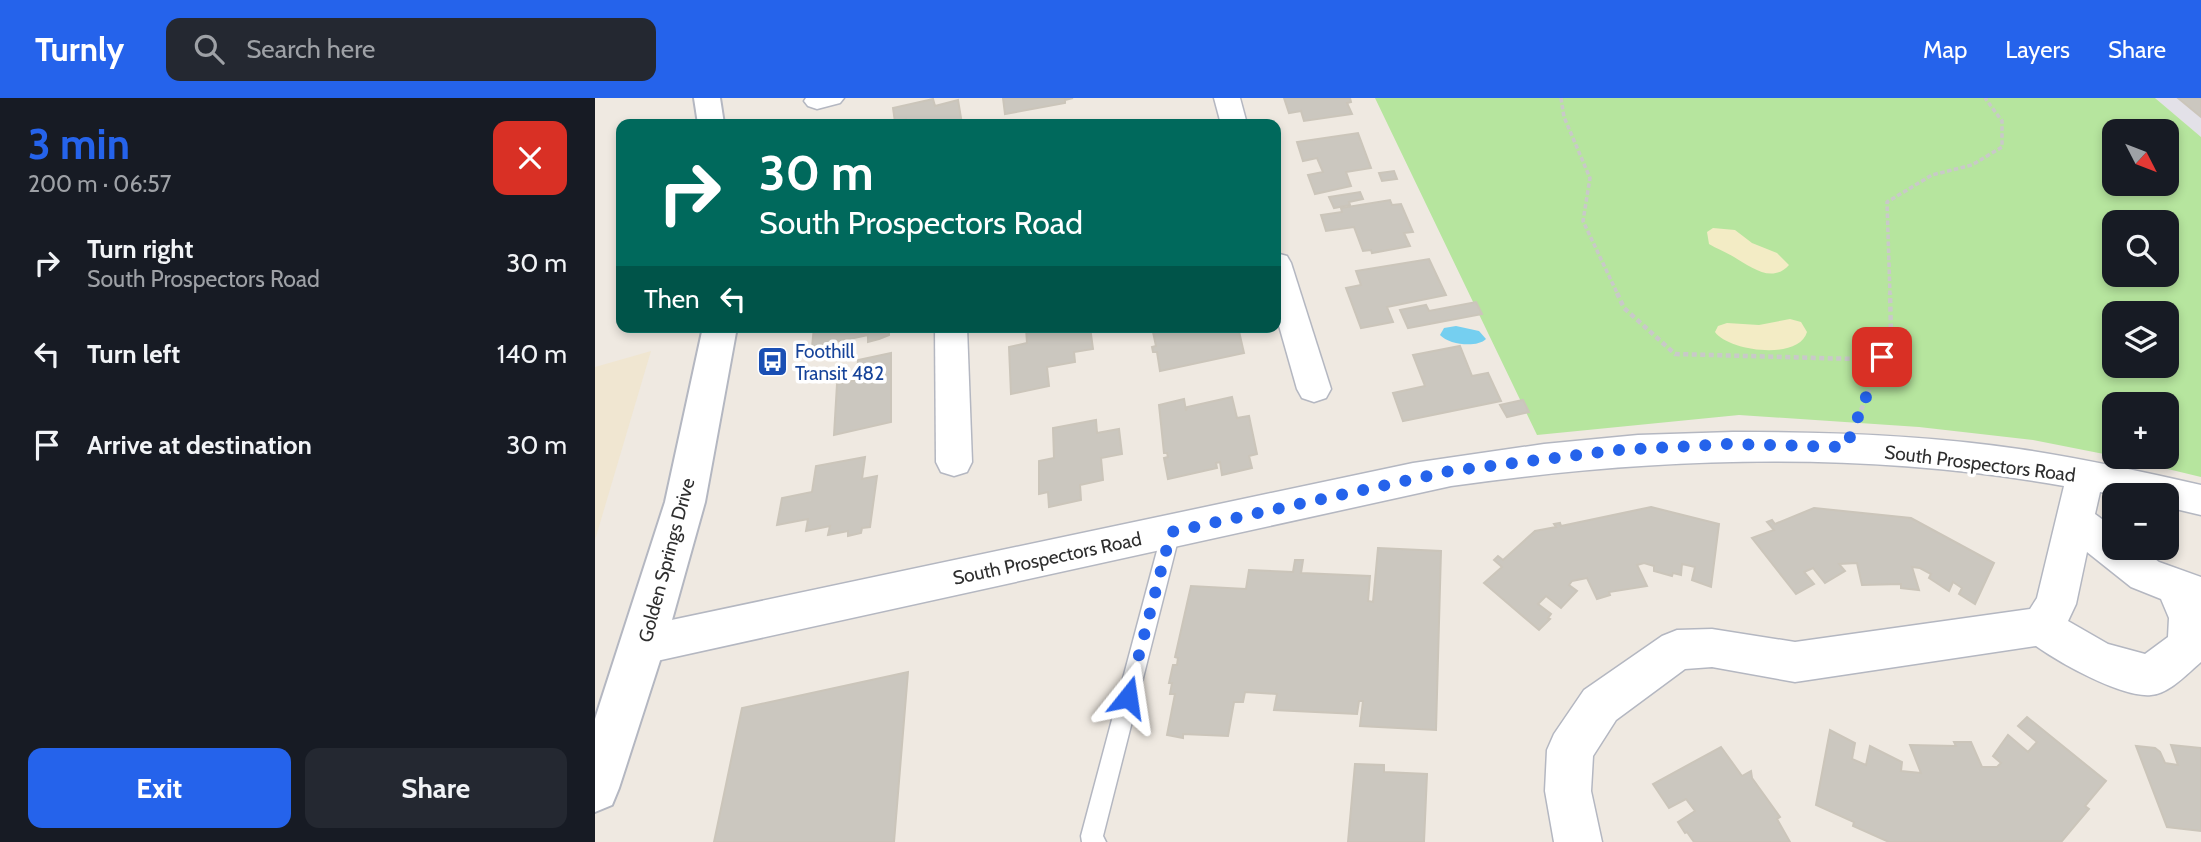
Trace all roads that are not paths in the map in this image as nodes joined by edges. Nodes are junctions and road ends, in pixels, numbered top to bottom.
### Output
1 (707, 98) edge
2 (1227, 98) edge
3 (710, 119) edge
4 (1233, 119) edge
5 (1281, 280) edge
6 (719, 333) edge
7 (951, 333) edge
8 (1314, 389) dead end
9 (954, 462) dead end
10 (2085, 476) junction
11 (2201, 500) edge
12 (2075, 520) junction
13 (1171, 532) junction
14 (2189, 591) edge
15 (2042, 626) junction
16 (643, 646) junction
17 (595, 788) edge
18 (1094, 842) edge
19 (1578, 842) edge

1 - 3 main road
2 - 4 street
5 - 8 street
6 - 16 main road, Golden Springs Drive
7 - 9 street
10 - 11 street, South Prospectors Road
10 - 12 street
10 - 13 street, South Prospectors Road
12 - 14 street
12 - 15 street
13 - 16 street, South Prospectors Road
13 - 18 lane
14 - 15 street
15 - 19 street
16 - 17 main road, Golden Springs Drive

